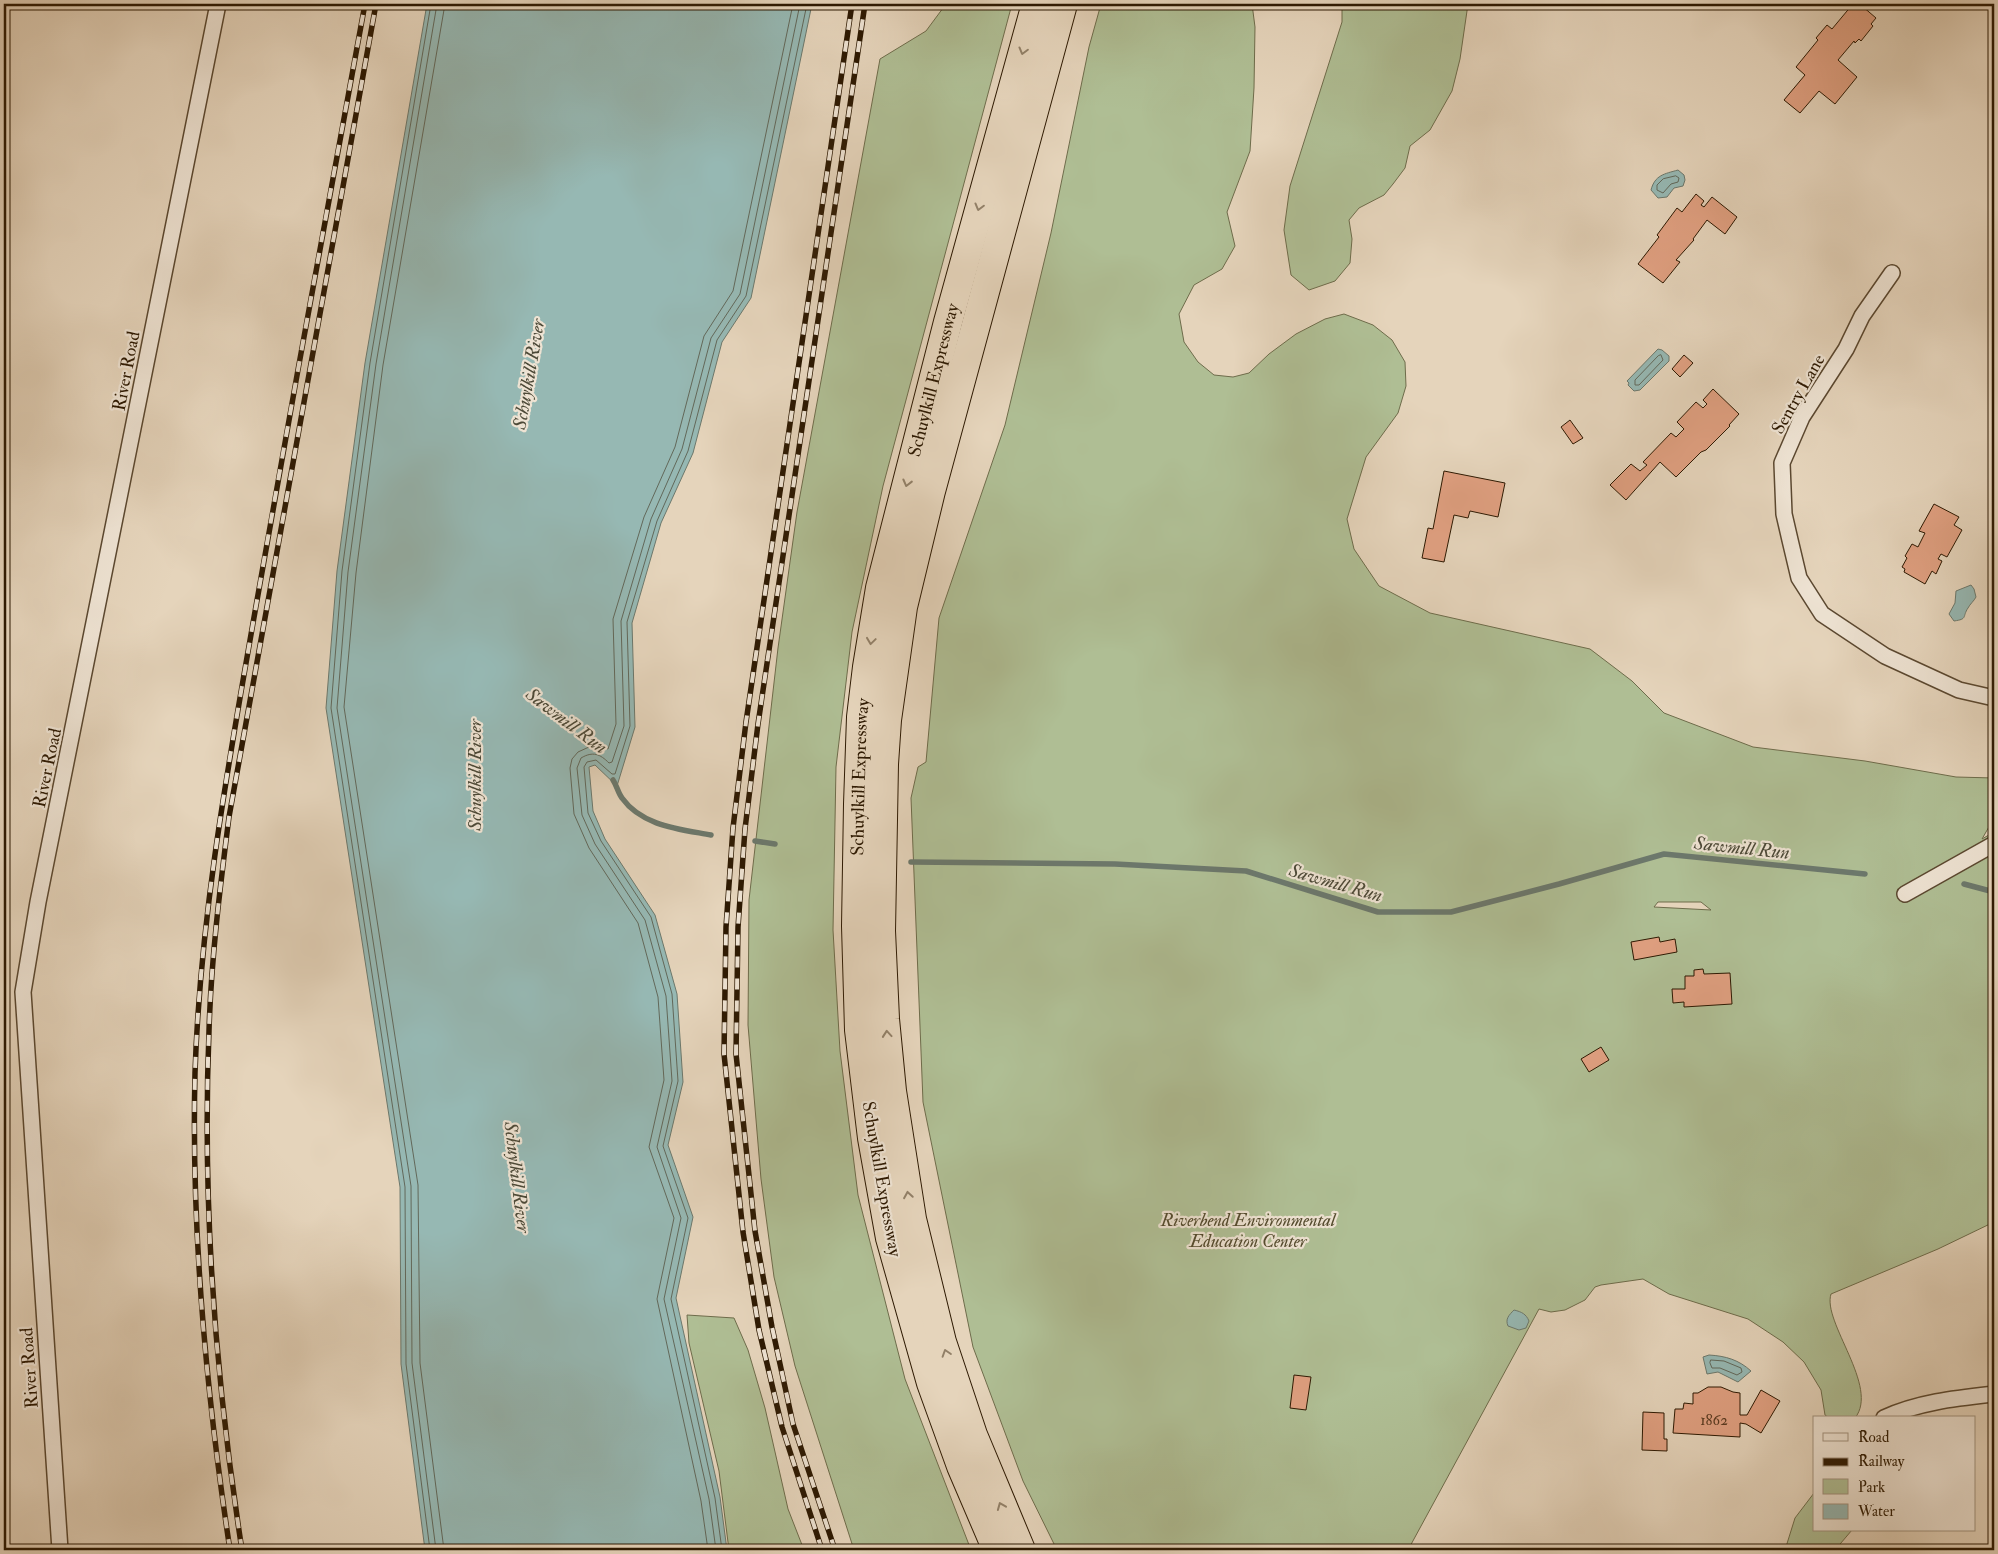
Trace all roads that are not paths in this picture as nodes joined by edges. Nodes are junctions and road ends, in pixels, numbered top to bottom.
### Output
1 (218, 4) edge
2 (1036, 4) edge
3 (1062, 4) edge
4 (1892, 273) dead end
5 (1994, 698) edge
6 (1994, 844) edge
7 (1905, 894) dead end
8 (1994, 1394) edge
9 (1890, 1416) edge
10 (60, 1550) edge
11 (997, 1550) edge
12 (1021, 1550) edge

1 - 10 street, River Road
2 -> 11 highway, Schuylkill Expressway
12 -> 3 highway, Schuylkill Expressway
4 - 5 street, Sentry Lane
6 - 7 street
8 - 9 street

